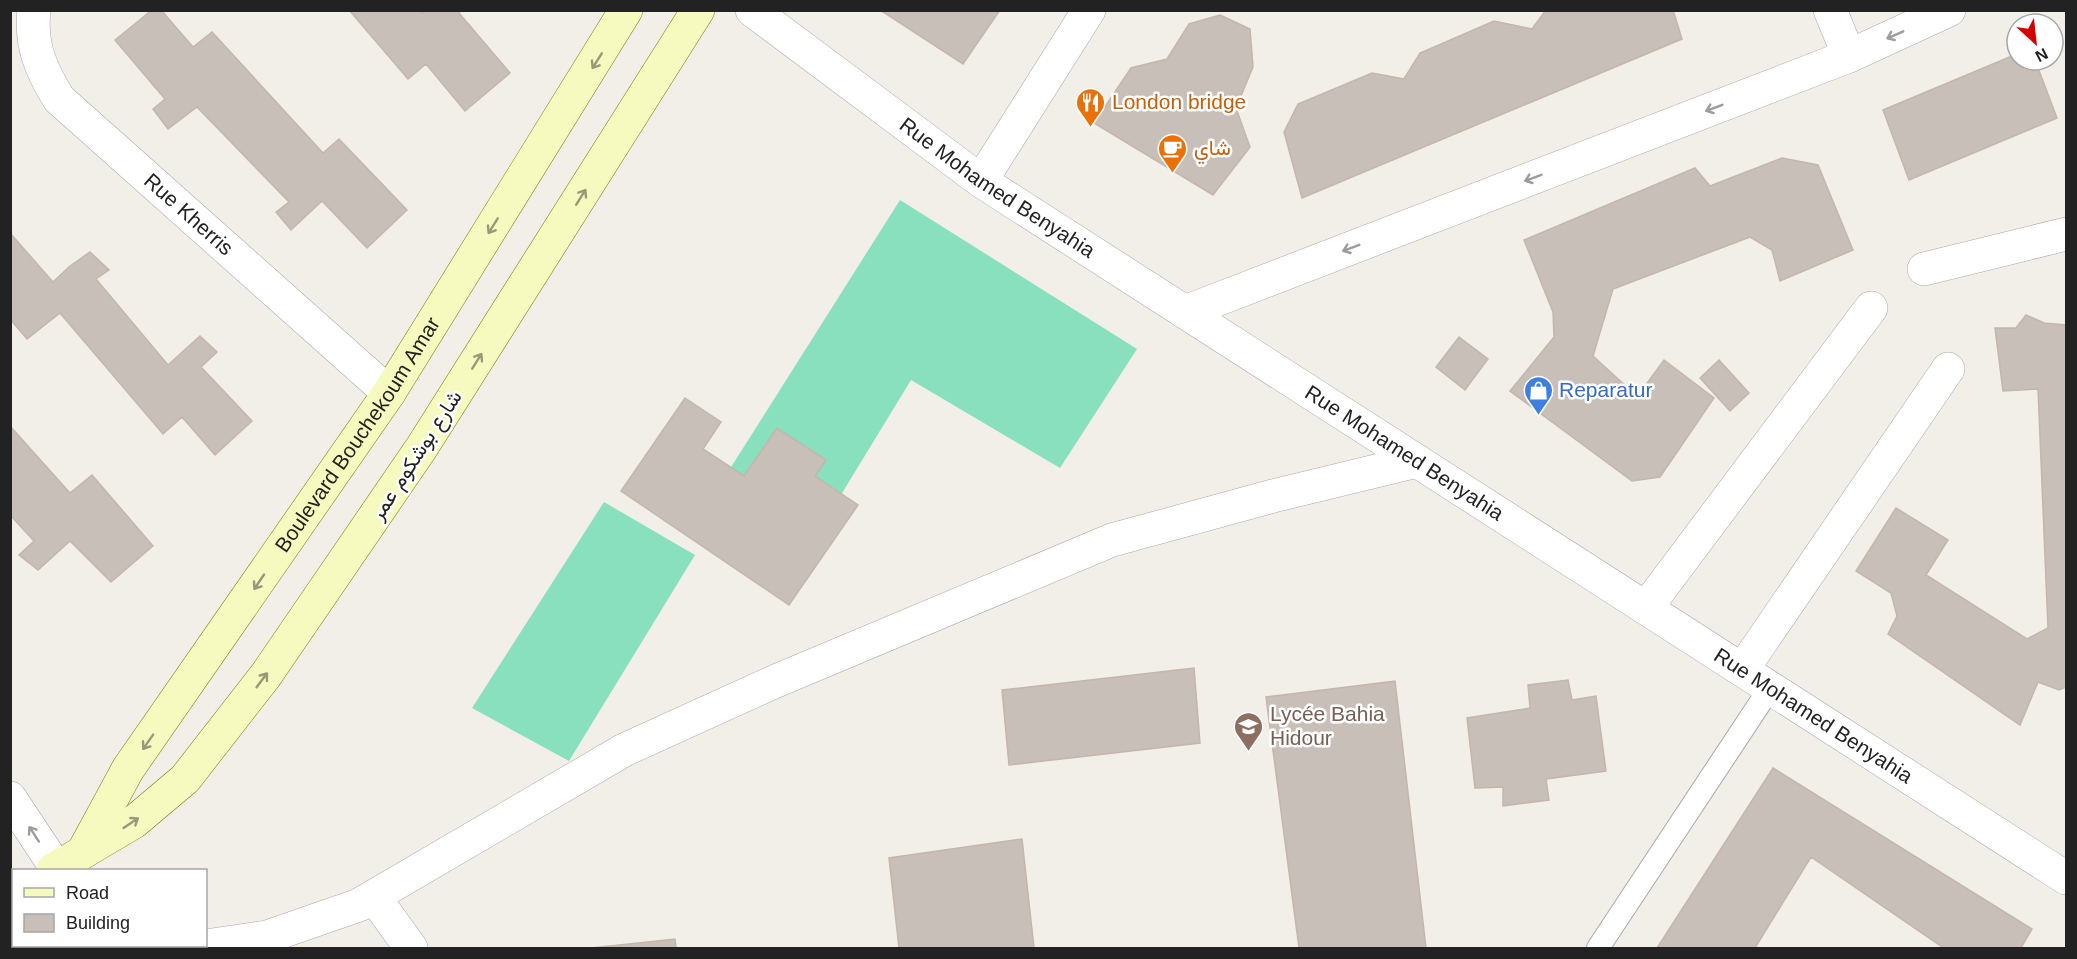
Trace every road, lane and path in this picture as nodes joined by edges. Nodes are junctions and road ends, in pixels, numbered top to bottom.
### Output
1 (34, 10) edge
2 (627, 10) edge
3 (698, 10) edge
4 (752, 10) edge
5 (1089, 10) edge
6 (1830, 10) edge
7 (1948, 10) edge
8 (1849, 56) junction
9 (981, 181) junction
10 (2067, 234) edge
11 (1924, 269) dead end
12 (1871, 308) dead end
13 (1185, 312) junction
14 (1948, 369) dead end
15 (389, 393) junction
16 (1417, 461) junction
17 (1646, 608) junction
18 (1742, 670) junction
19 (1770, 688) junction
20 (10, 798) edge
21 (64, 864) edge
22 (2067, 879) edge
23 (374, 897) junction
24 (207, 946) edge
25 (411, 948) edge
26 (1599, 948) edge

1 - 15 street, Rue Kherris
2 -> 15 street, Boulevard Bouchekoum Amar
21 -> 3 street, شارع بوشكوم عمر
4 - 9 street, Rue Mohamed Benyahia
5 - 9 street
6 - 8 street
7 -> 8 street
8 -> 13 street
9 - 13 street, Rue Mohamed Benyahia
10 - 11 street
12 - 17 street
13 - 16 street, Rue Mohamed Benyahia
14 - 18 street
15 -> 21 street, Boulevard Bouchekoum Amar
16 - 17 street, Rue Mohamed Benyahia
16 - 23 street
17 - 18 street, Rue Mohamed Benyahia
18 - 19 street, Rue Mohamed Benyahia
19 - 22 street, Rue Mohamed Benyahia
19 - 26 lane
21 -> 20 street
23 - 24 street
23 - 25 street

